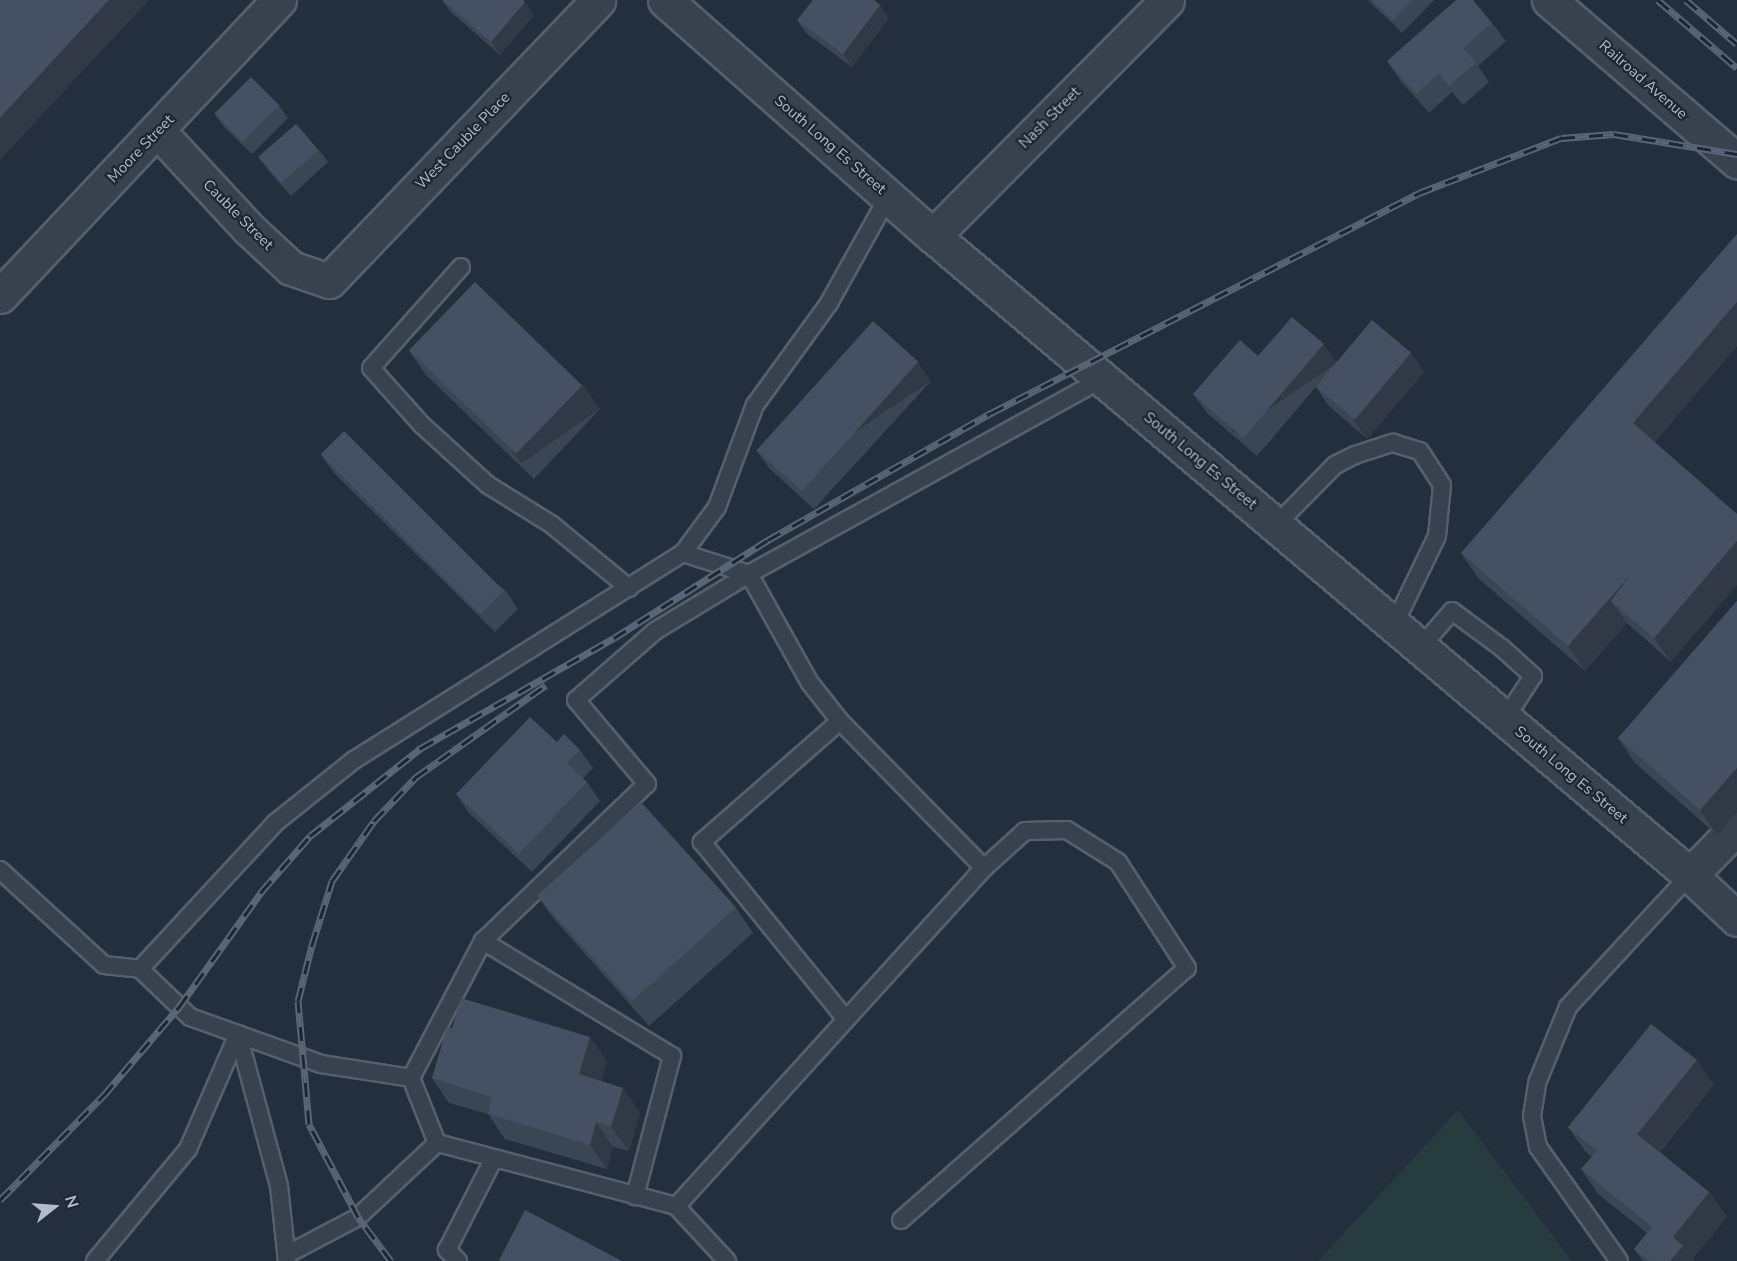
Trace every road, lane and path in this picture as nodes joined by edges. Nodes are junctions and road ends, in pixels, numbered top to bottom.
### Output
1 (279, 0) edge
2 (598, 0) edge
3 (665, 0) edge
4 (1167, 0) edge
5 (1549, 0) edge
6 (158, 131) junction
7 (1737, 160) edge
8 (888, 196) junction
9 (933, 236) junction
10 (461, 267) dead end
11 (329, 281) joint
12 (0, 296) edge
13 (1102, 379) junction
14 (1276, 525) junction
15 (683, 553) junction
16 (749, 574) junction
17 (629, 588) junction
18 (1394, 625) junction
19 (1420, 648) junction
20 (1505, 719) junction
21 (840, 721) junction
22 (1737, 827) edge
23 (984, 868) junction
24 (0, 870) edge
25 (1690, 875) junction
26 (1737, 919) edge
27 (483, 941) junction
28 (140, 969) junction
29 (846, 1019) junction
30 (238, 1034) junction
31 (411, 1078) junction
32 (437, 1143) junction
33 (494, 1158) junction
34 (635, 1196) junction
35 (675, 1206) junction
36 (901, 1220) dead end
37 (286, 1258) edge
38 (95, 1261) edge
39 (459, 1261) edge
40 (727, 1261) edge
41 (1619, 1261) edge

1 - 6 street, Moore Street
2 - 11 street, West Cauble Place
3 - 8 street, South Long Es Street
4 - 9 street, Nash Street
5 - 7 street, Railroad Avenue
6 - 11 street, Cauble Street
6 - 12 street, Moore Street
8 - 9 street, South Long Es Street
8 - 15 lane
9 - 13 street, South Long Es Street
10 - 17 lane
13 - 14 street, South Long Es Street
13 - 16 lane
14 - 18 street, South Long Es Street
14 - 18 lane
15 - 16 lane
15 - 17 lane
16 - 21 lane
16 - 27 lane
17 - 28 lane
18 - 19 street, South Long Es Street
19 - 20 street, South Long Es Street
19 - 20 lane
20 - 25 street, South Long Es Street
21 - 23 lane
21 - 29 lane
22 - 25 street
23 - 29 lane
23 - 36 lane
24 - 28 lane
25 - 26 street, South Long Es Street
25 - 41 lane
27 - 31 lane
27 - 34 lane
28 - 30 lane
29 - 35 lane
30 - 31 lane
30 - 37 lane
30 - 38 lane
31 - 32 lane
32 - 33 lane
32 - 37 lane
33 - 34 lane
33 - 39 lane
34 - 35 lane
35 - 40 lane

